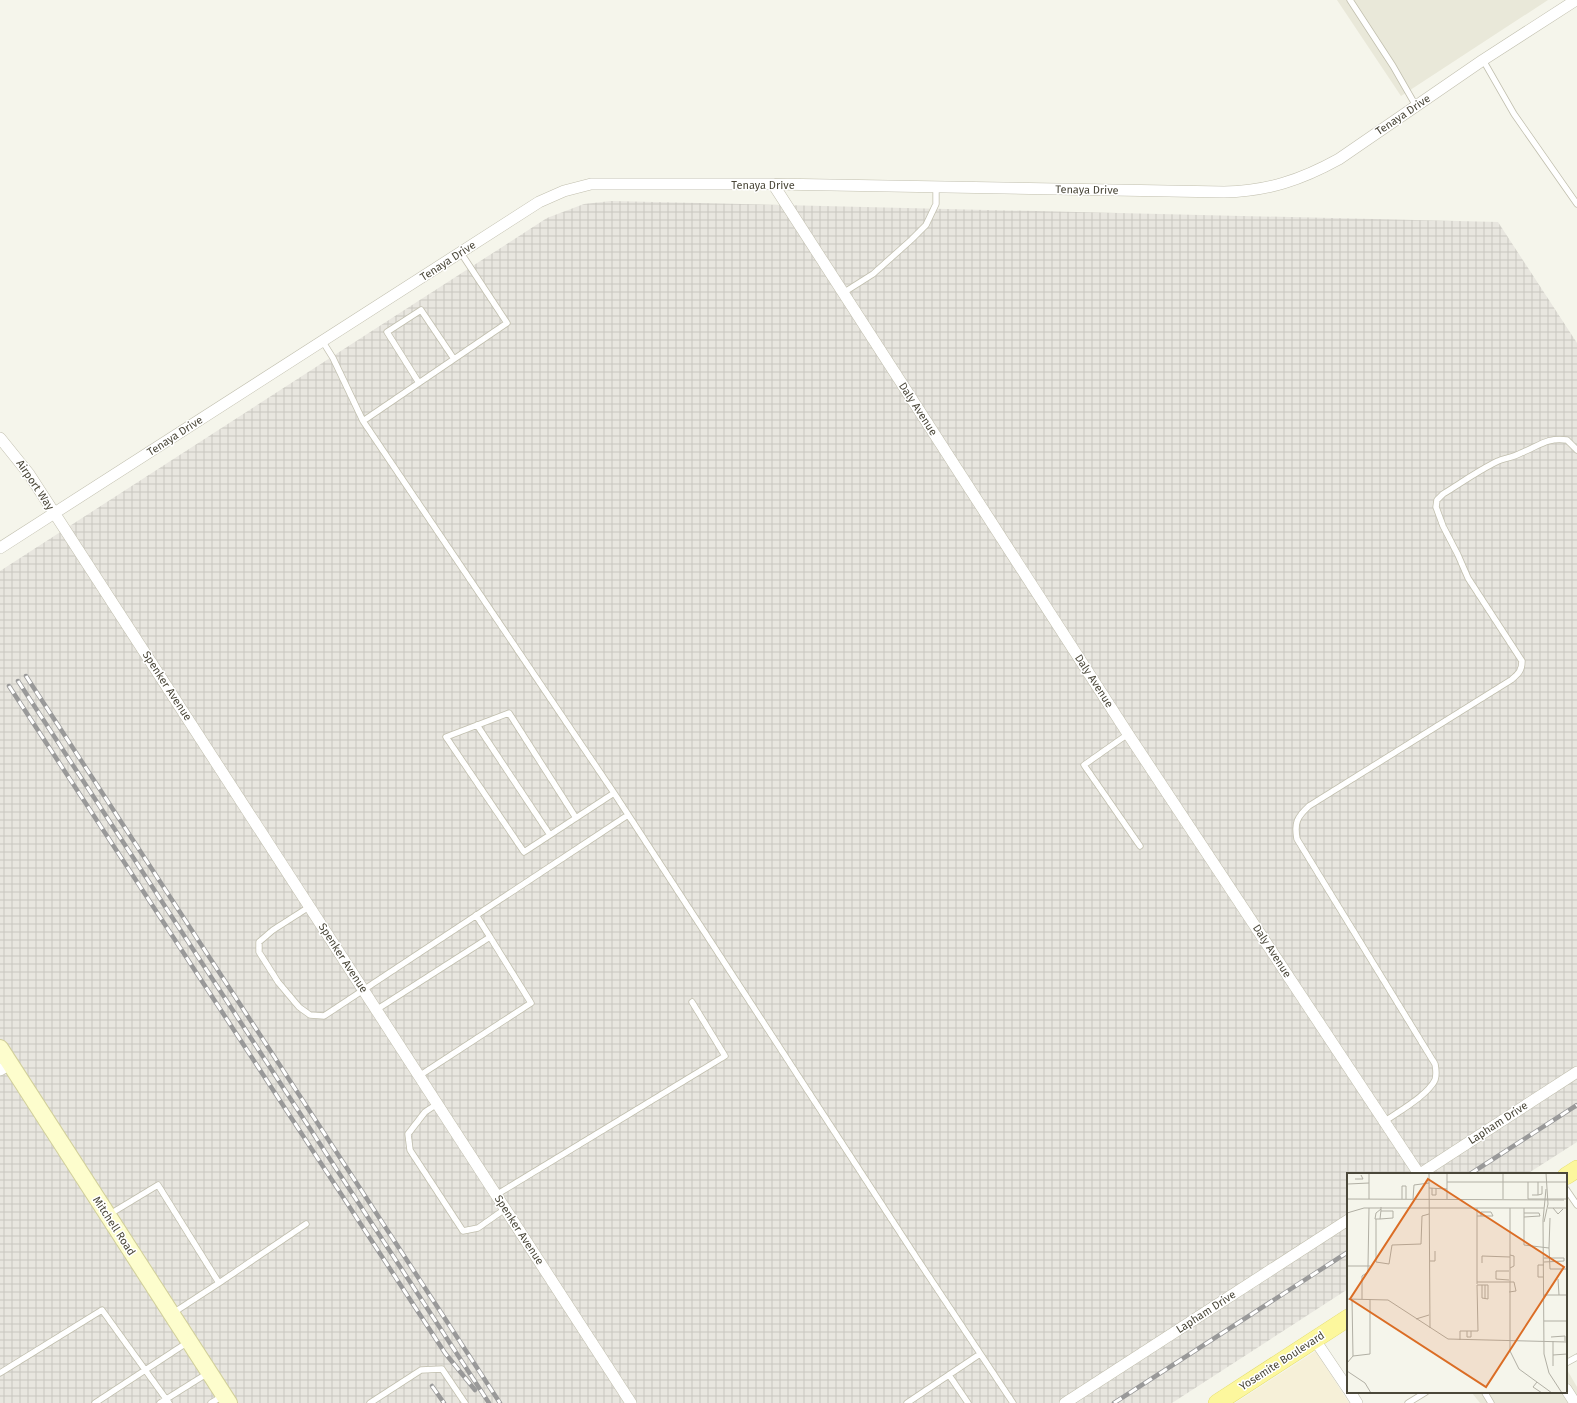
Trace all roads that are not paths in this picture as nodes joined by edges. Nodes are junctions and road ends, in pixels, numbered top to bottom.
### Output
1 (1350, 0) edge
2 (1576, 0) edge
3 (1562, 4) edge
4 (1484, 60) junction
5 (1416, 106) junction
6 (773, 184) junction
7 (936, 187) junction
8 (1577, 204) edge
9 (461, 253) junction
10 (843, 293) junction
11 (323, 342) junction
12 (454, 359) junction
13 (419, 383) junction
14 (363, 421) junction
15 (0, 438) edge
16 (1577, 450) edge
17 (55, 514) junction
18 (0, 548) edge
19 (478, 725) junction
20 (1128, 734) junction
21 (614, 793) junction
22 (628, 815) junction
23 (576, 818) junction
24 (550, 835) junction
25 (1140, 846) dead end
26 (309, 906) junction
27 (476, 915) junction
28 (490, 937) junction
29 (362, 989) junction
30 (692, 1002) dead end
31 (376, 1010) junction
32 (0, 1048) edge
33 (5, 1067) edge
34 (1577, 1072) edge
35 (419, 1076) junction
36 (437, 1104) junction
37 (1384, 1122) junction
38 (1577, 1169) edge
39 (1418, 1173) edge
40 (1421, 1173) edge
41 (1567, 1175) edge
42 (1567, 1190) edge
43 (496, 1195) junction
44 (1577, 1205) edge
45 (505, 1209) junction
46 (108, 1215) junction
47 (1347, 1221) edge
48 (306, 1224) dead end
49 (219, 1283) junction
50 (171, 1314) junction
51 (1347, 1319) edge
52 (1315, 1340) junction
53 (189, 1342) junction
54 (980, 1354) junction
55 (1577, 1357) edge
56 (1567, 1362) edge
57 (146, 1369) junction
58 (0, 1373) edge
59 (209, 1373) junction
60 (949, 1375) junction
61 (1347, 1388) edge
62 (1567, 1391) edge
63 (1351, 1393) edge
64 (1424, 1393) edge
65 (1485, 1393) dead end
66 (221, 1400) edge
67 (168, 1401) edge
68 (95, 1403) edge
69 (160, 1403) edge
70 (370, 1403) edge
71 (466, 1403) edge
72 (631, 1403) edge
73 (907, 1403) edge
74 (968, 1403) edge
75 (1012, 1403) edge
76 (1065, 1403) edge
77 (1217, 1403) edge
78 (1357, 1403) edge
79 (1408, 1403) edge
80 (1491, 1403) edge
81 (1575, 1403) edge

1 - 5 lane
2 - 3 street, Tenaya Drive
3 - 4 street, Tenaya Drive
4 - 5 street, Tenaya Drive
4 - 8 lane
5 - 7 street, Tenaya Drive
6 - 7 street, Tenaya Drive
6 - 9 street, Tenaya Drive
6 - 10 street, Daly Avenue
7 - 10 lane
9 - 11 street, Tenaya Drive
9 - 12 lane
10 - 20 street, Daly Avenue
11 - 14 lane
11 - 17 street, Tenaya Drive
12 - 13 lane
12 - 13 lane
13 - 14 lane
14 - 21 lane
15 - 17 street, Airport Way
16 - 37 lane
17 - 18 street, Tenaya Drive
17 - 26 street, Spenker Avenue
19 - 23 lane
19 - 24 lane
19 - 24 lane
20 - 25 lane
20 - 37 street, Daly Avenue
21 - 22 lane
21 - 23 lane
22 - 27 lane
22 - 54 lane
23 - 24 lane
26 - 29 street, Spenker Avenue
26 - 29 lane
27 - 28 lane
27 - 29 lane
28 - 31 lane
28 - 35 lane
29 - 31 street, Spenker Avenue
30 - 43 lane
31 - 35 street, Spenker Avenue
32 - 33 main road, Mitchell Road
33 - 46 main road, Mitchell Road
34 - 40 street, Lapham Drive
35 - 36 street, Spenker Avenue
36 - 43 street, Spenker Avenue
36 - 45 lane
37 - 39 street, Daly Avenue
38 - 41 main road
42 - 44 lane
43 - 45 street, Spenker Avenue
45 - 72 street, Spenker Avenue
46 - 49 lane
46 - 50 main road, Mitchell Road
47 - 76 street, Lapham Drive
48 - 49 lane
49 - 50 lane
50 - 53 main road, Mitchell Road
51 - 52 main road, Yosemite Boulevard
52 - 61 street
52 - 77 main road, Yosemite Boulevard
53 - 57 lane
53 - 59 main road, Mitchell Road
54 - 60 lane
54 - 75 lane
55 - 56 lane
57 - 58 lane
57 - 67 lane
57 - 68 lane
59 - 66 main road, Mitchell Road
59 - 67 lane
60 - 73 lane
60 - 74 lane
62 - 81 street
63 - 78 street
64 - 79 lane
65 - 80 lane
67 - 69 lane
70 - 71 lane

